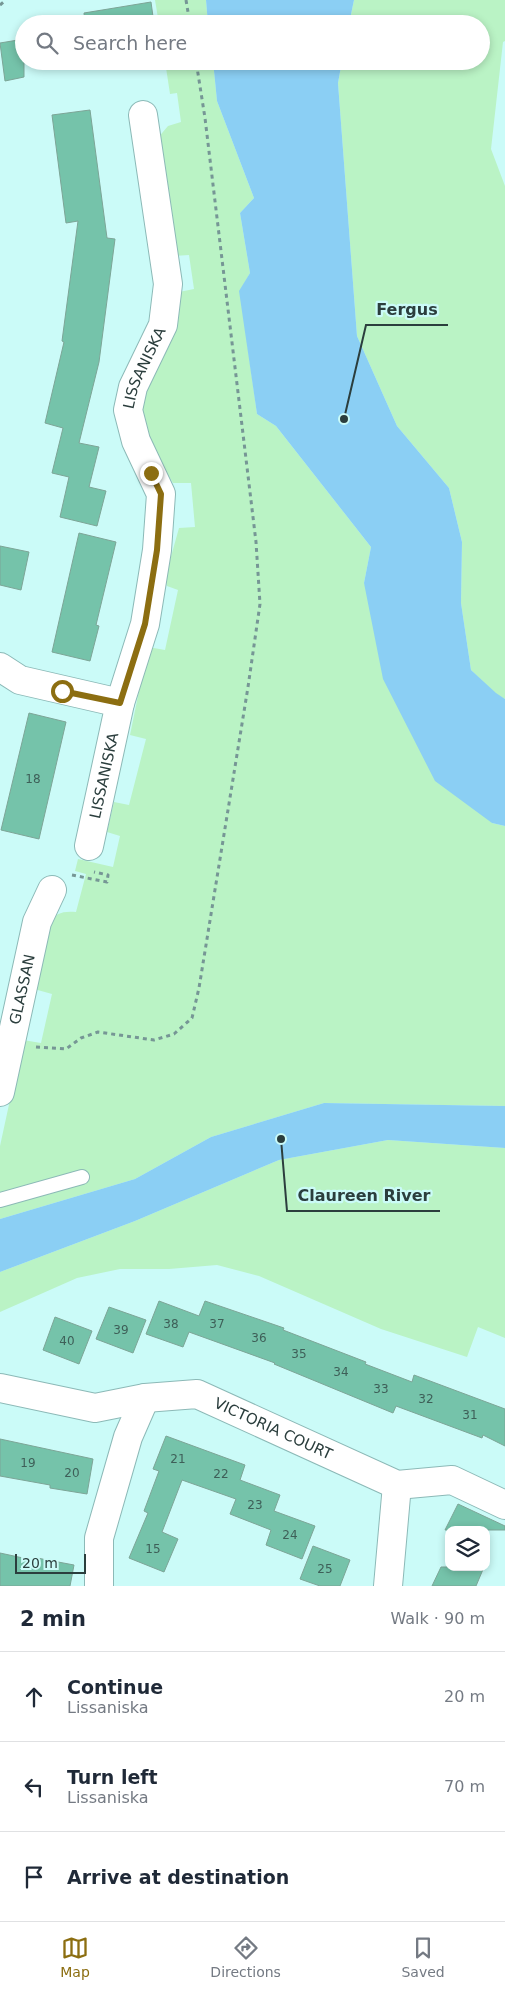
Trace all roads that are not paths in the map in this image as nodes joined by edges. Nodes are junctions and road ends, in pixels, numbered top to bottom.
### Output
1 (143, 114) dead end
2 (0, 667) edge
3 (120, 703) junction
4 (89, 846) dead end
5 (52, 890) dead end
6 (0, 1092) edge
7 (82, 1177) dead end
8 (0, 1200) edge
9 (0, 1388) edge
10 (145, 1398) junction
11 (397, 1485) junction
12 (505, 1505) edge
13 (99, 1586) edge
14 (388, 1586) edge

1 - 3 street, LISSANISKA
2 - 3 street
3 - 4 street, LISSANISKA
5 - 6 street, GLASSAN
7 - 8 lane
9 - 10 street, VICTORIA COURT
10 - 11 street, VICTORIA COURT
10 - 13 street
11 - 12 street, VICTORIA COURT
11 - 14 street

